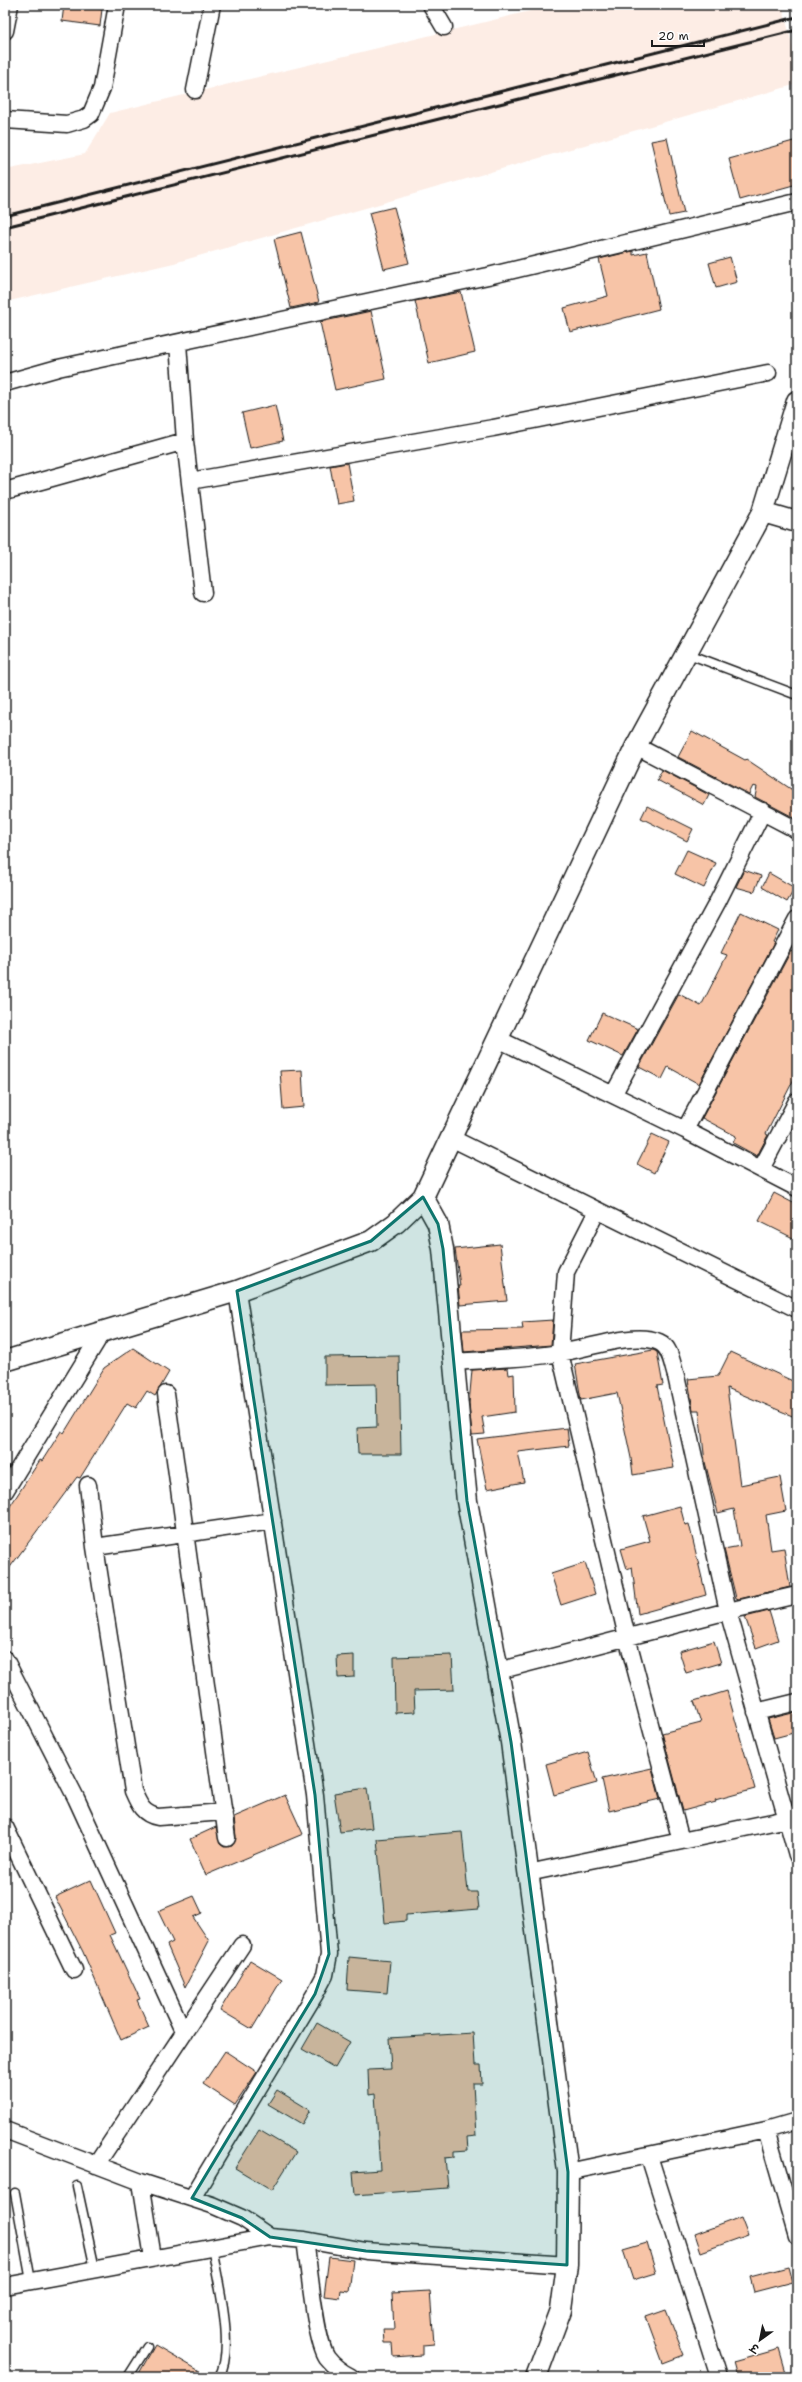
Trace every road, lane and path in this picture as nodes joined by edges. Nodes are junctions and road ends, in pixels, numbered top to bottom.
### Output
1 (10, 5) edge
2 (117, 5) edge
3 (212, 5) edge
4 (431, 5) edge
5 (444, 27) dead end
6 (5, 31) edge
7 (195, 90) dead end
8 (5, 120) edge
9 (797, 202) edge
10 (178, 343) junction
11 (768, 373) dead end
12 (5, 382) edge
13 (797, 401) edge
14 (185, 441) junction
15 (190, 481) junction
16 (5, 492) edge
17 (763, 512) junction
18 (797, 522) edge
19 (203, 593) dead end
20 (686, 653) junction
21 (797, 695) edge
22 (636, 746) junction
23 (763, 811) junction
24 (797, 830) edge
25 (797, 919) edge
26 (498, 1039) junction
27 (613, 1095) junction
28 (797, 1101) edge
29 (685, 1130) junction
30 (451, 1138) junction
31 (761, 1170) junction
32 (797, 1188) edge
33 (423, 1197) junction
34 (597, 1210) junction
35 (237, 1291) junction
36 (797, 1309) edge
37 (103, 1332) junction
38 (560, 1353) junction
39 (5, 1361) edge
40 (454, 1362) junction
41 (166, 1394) dead end
42 (88, 1486) dead end
43 (5, 1491) edge
44 (273, 1521) junction
45 (185, 1534) junction
46 (95, 1547) junction
47 (797, 1595) edge
48 (728, 1610) junction
49 (627, 1637) junction
50 (5, 1659) edge
51 (498, 1671) junction
52 (797, 1702) edge
53 (756, 1712) junction
54 (224, 1812) junction
55 (792, 1816) edge
56 (5, 1827) edge
57 (227, 1838) dead end
58 (681, 1841) junction
59 (797, 1855) edge
60 (528, 1873) junction
61 (242, 1945) dead end
62 (74, 1970) dead end
63 (184, 2033) junction
64 (797, 2121) edge
65 (5, 2130) edge
66 (766, 2130) junction
67 (649, 2156) junction
68 (96, 2164) junction
69 (568, 2172) junction
70 (142, 2182) junction
71 (77, 2186) dead end
72 (15, 2193) dead end
73 (192, 2198) junction
74 (270, 2237) junction
75 (797, 2237) edge
76 (305, 2240) junction
77 (212, 2246) junction
78 (152, 2258) junction
79 (567, 2265) junction
80 (95, 2269) junction
81 (31, 2281) junction
82 (5, 2286) edge
83 (147, 2347) dead end
84 (128, 2377) edge
85 (219, 2377) edge
86 (351, 2377) edge
87 (536, 2377) edge
88 (719, 2377) edge

1 - 6 street
2 - 8 street
3 - 7 street
4 - 5 street
9 - 10 street
10 - 12 street
10 - 14 street
11 - 15 street
13 - 17 street
14 - 15 street
14 - 16 street
15 - 19 street
17 - 18 street
17 - 20 street
20 - 21 lane
20 - 22 street
22 - 23 street
22 - 26 street
23 - 24 street
23 - 27 street
25 - 29 street
26 - 27 street
26 - 30 street
27 - 29 street
28 - 31 street
29 - 31 street
30 - 33 street
30 - 34 street
31 - 32 street
33 - 35 street
33 - 40 street
34 - 36 street
34 - 38 street
35 - 37 street
35 - 44 street
37 - 39 street
37 - 43 street
38 - 40 street
38 - 48 street
38 - 49 street
40 - 51 street
41 - 45 street
42 - 46 street
44 - 45 street
44 - 73 street
45 - 46 street
45 - 54 street
46 - 54 street
47 - 48 street
48 - 49 street
48 - 53 street
49 - 51 street
49 - 58 street
50 - 63 street
51 - 60 street
52 - 53 street
53 - 55 street
54 - 57 street
55 - 58 street
55 - 59 street
56 - 62 street
58 - 60 street
60 - 69 street
61 - 63 street
63 - 68 street
64 - 66 street
65 - 68 street
66 - 67 street
66 - 75 street
67 - 69 street
67 - 88 street
68 - 70 street
69 - 79 street
70 - 73 street
70 - 78 street
71 - 80 lane
72 - 81 lane
73 - 74 street
74 - 76 street
74 - 77 street
76 - 79 street
76 - 86 street
77 - 78 street
77 - 85 lane
78 - 80 street
79 - 87 street
80 - 81 street
81 - 82 street
83 - 84 lane

